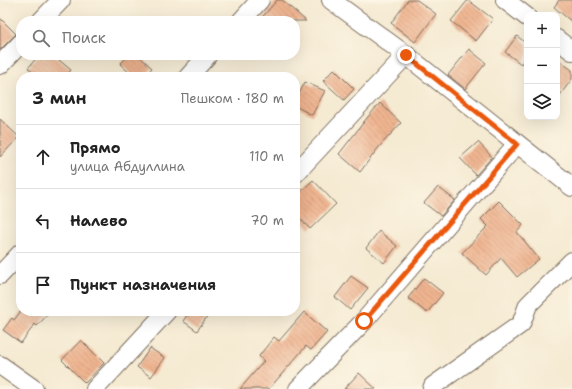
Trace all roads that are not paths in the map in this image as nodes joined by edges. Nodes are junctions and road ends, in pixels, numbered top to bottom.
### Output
1 (61, 0) edge
2 (260, 0) edge
3 (331, 0) edge
4 (505, 0) edge
5 (524, 15) edge
6 (46, 16) edge
7 (246, 16) edge
8 (560, 42) edge
9 (16, 48) edge
10 (572, 51) edge
11 (406, 55) junction
12 (203, 60) edge
13 (0, 65) edge
14 (193, 72) edge
15 (517, 144) junction
16 (300, 169) edge
17 (572, 187) edge
18 (16, 258) edge
19 (572, 261) edge
20 (0, 275) edge
21 (163, 316) edge
22 (0, 364) edge
23 (34, 389) edge
24 (95, 389) edge
25 (298, 389) edge
26 (432, 389) edge

1 - 6 street
2 - 7 street
3 - 11 street
4 - 5 street
8 - 10 street
9 - 13 street
11 - 15 street
11 - 16 street
12 - 14 street
15 - 17 street
15 - 25 street
18 - 20 street
19 - 26 street
21 - 24 street
22 - 23 street

